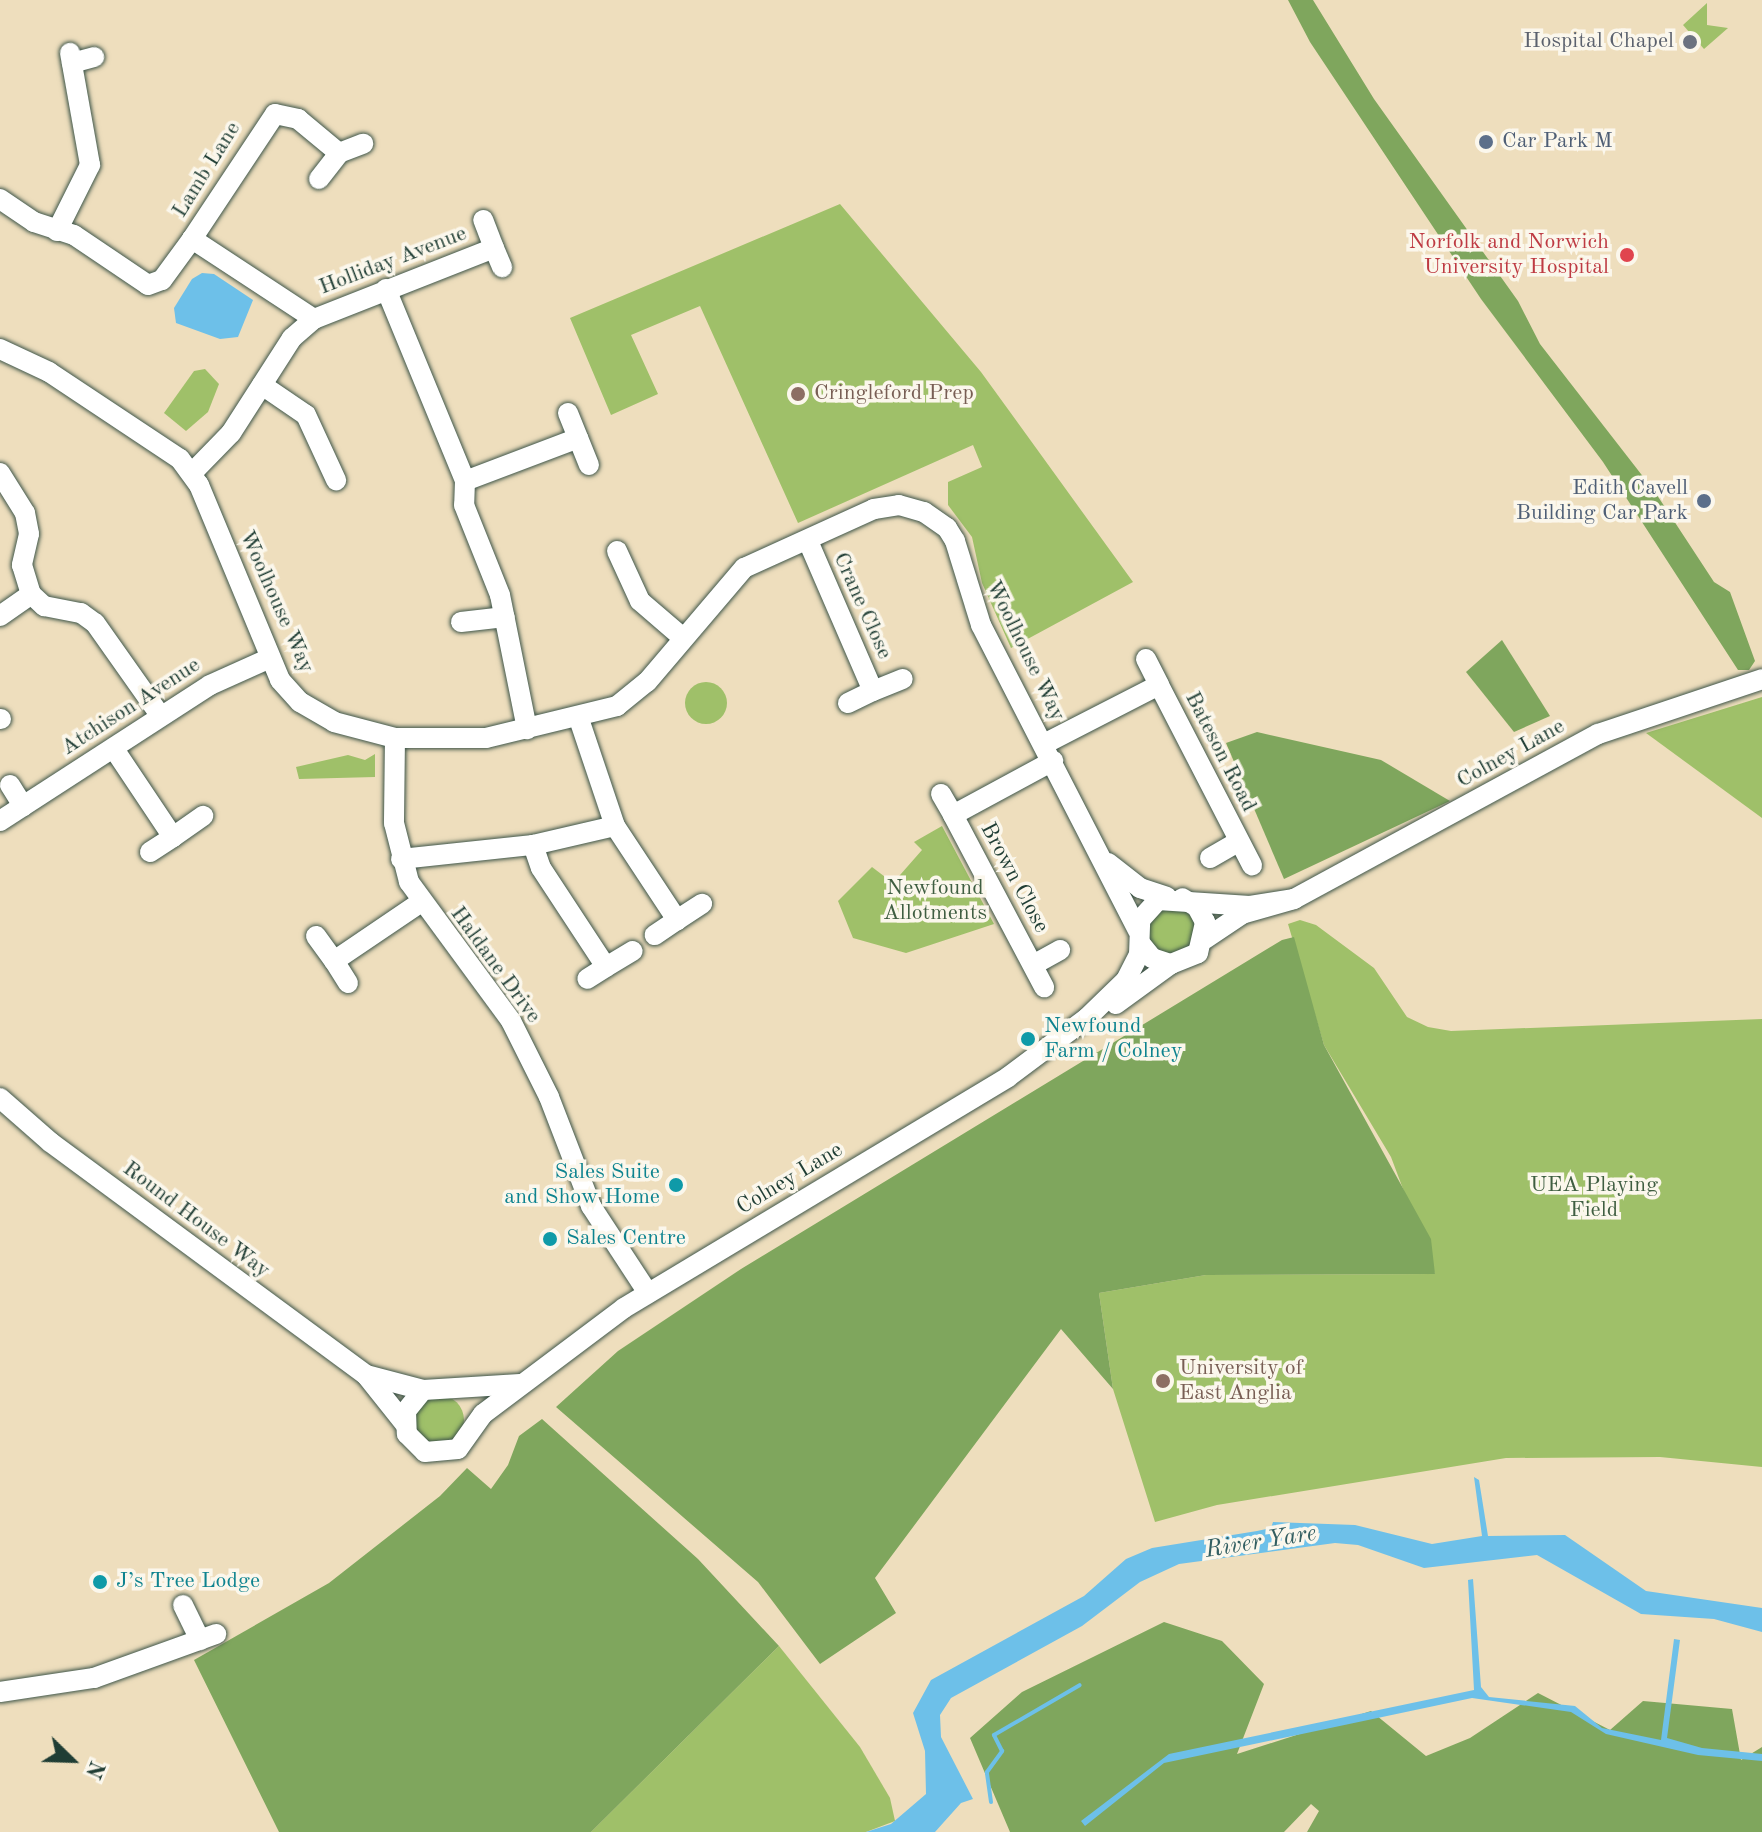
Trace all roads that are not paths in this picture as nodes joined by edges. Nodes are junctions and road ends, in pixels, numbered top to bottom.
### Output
1 (94, 57) dead end
2 (363, 144) dead end
3 (339, 153) junction
4 (319, 179) dead end
5 (0, 199) edge
6 (483, 220) dead end
7 (57, 231) junction
8 (192, 239) junction
9 (386, 289) junction
10 (314, 319) junction
11 (1, 356) edge
12 (262, 385) junction
13 (568, 413) dead end
14 (578, 438) junction
15 (589, 465) dead end
16 (193, 472) junction
17 (0, 473) edge
18 (336, 480) dead end
19 (465, 481) junction
20 (808, 541) junction
21 (617, 551) dead end
22 (31, 594) junction
23 (0, 616) edge
24 (505, 617) junction
25 (461, 622) dead end
26 (683, 638) junction
27 (270, 658) junction
28 (1146, 659) dead end
29 (903, 679) dead end
30 (1762, 679) edge
31 (1159, 685) junction
32 (873, 691) junction
33 (848, 703) dead end
34 (160, 715) junction
35 (579, 719) junction
36 (527, 729) junction
37 (395, 738) junction
38 (114, 749) junction
39 (1049, 752) junction
40 (10, 785) dead end
41 (941, 794) dead end
42 (23, 806) junction
43 (953, 815) junction
44 (203, 816) dead end
45 (0, 821) edge
46 (615, 826) junction
47 (173, 837) junction
48 (1238, 842) junction
49 (533, 845) junction
50 (150, 852) dead end
51 (1210, 858) dead end
52 (401, 859) junction
53 (1105, 860) junction
54 (1252, 865) dead end
55 (1174, 898) junction
56 (1294, 899) junction
57 (421, 902) junction
58 (702, 904) dead end
59 (677, 920) junction
60 (655, 935) dead end
61 (316, 936) dead end
62 (1139, 936) junction
63 (1205, 939) junction
64 (1060, 950) dead end
65 (633, 951) dead end
66 (334, 961) junction
67 (1171, 964) junction
68 (1033, 965) junction
69 (606, 967) junction
70 (587, 979) dead end
71 (348, 983) dead end
72 (1044, 987) dead end
73 (1087, 1018) junction
74 (0, 1098) edge
75 (648, 1293) junction
76 (366, 1375) junction
77 (520, 1384) junction
78 (451, 1388) junction
79 (423, 1390) junction
80 (405, 1424) junction
81 (471, 1432) junction
82 (183, 1605) dead end
83 (0, 1692) edge

1 - 7 street
2 - 3 street
3 - 4 street
3 - 8 street, Lamb Lane
5 - 7 street, Lamb Lane
6 - 9 street, Holliday Avenue
7 - 8 street, Lamb Lane
8 - 10 street, Lamb Lane
9 - 10 street, Holliday Avenue
9 - 19 street
10 - 12 street, Holliday Avenue
11 - 16 street, Woolhouse Way
12 - 16 street, Holliday Avenue
12 - 18 street
13 - 14 street
14 - 15 street
14 - 19 street
16 - 27 street, Woolhouse Way
17 - 22 street
19 - 24 street
20 - 26 street, Woolhouse Way
20 - 32 street, Crane Close
20 - 39 street, Woolhouse Way
21 - 26 street
22 - 23 street
22 - 34 street
24 - 25 street
24 - 36 street
26 - 35 street, Woolhouse Way
27 - 34 street, Atchison Avenue
27 - 37 street, Woolhouse Way
28 - 31 street, Bateson Road
29 - 32 street, Crane Close
30 - 56 street, Colney Lane
31 - 39 street, Bateson Road
31 - 48 street, Bateson Road
32 - 33 street, Crane Close
34 - 38 street, Atchison Avenue
35 - 36 street, Woolhouse Way
35 - 46 street
36 - 37 street, Woolhouse Way
37 - 52 street, Haldane Drive
38 - 42 street, Atchison Avenue
38 - 47 street
39 - 43 street, Brown Close
39 - 53 street, Woolhouse Way
40 - 42 street
41 - 43 street, Brown Close
42 - 45 street, Atchison Avenue
43 - 68 street, Brown Close
44 - 47 street
46 - 49 street
46 - 59 street
47 - 50 street
48 - 51 street, Bateson Road
48 - 54 street, Bateson Road
49 - 52 street
49 - 69 street
52 - 57 street, Haldane Drive
53 - 55 street, Woolhouse Way
53 - 62 street, Woolhouse Way
55 - 56 street, Colney Lane
55 - 62 street, Colney Lane
55 - 63 street
56 - 63 street, Colney Lane
57 - 66 street
57 - 75 street, Haldane Drive
58 - 59 street
59 - 60 street
61 - 66 street
62 - 67 street
62 - 73 street, Colney Lane
63 - 67 street, Colney Lane
64 - 68 street, Brown Close
65 - 69 street
66 - 71 street
67 - 73 street, Colney Lane
68 - 72 street, Brown Close
69 - 70 street
73 - 75 street, Colney Lane
74 - 76 street, Round House Way
75 - 77 street, Colney Lane
76 - 79 street, Round House Way
76 - 80 street, Round House Way
77 - 78 street
77 - 81 street, Colney Lane
78 - 79 street
78 - 81 street
79 - 80 street
80 - 81 street, Colney Lane
82 - 83 street

